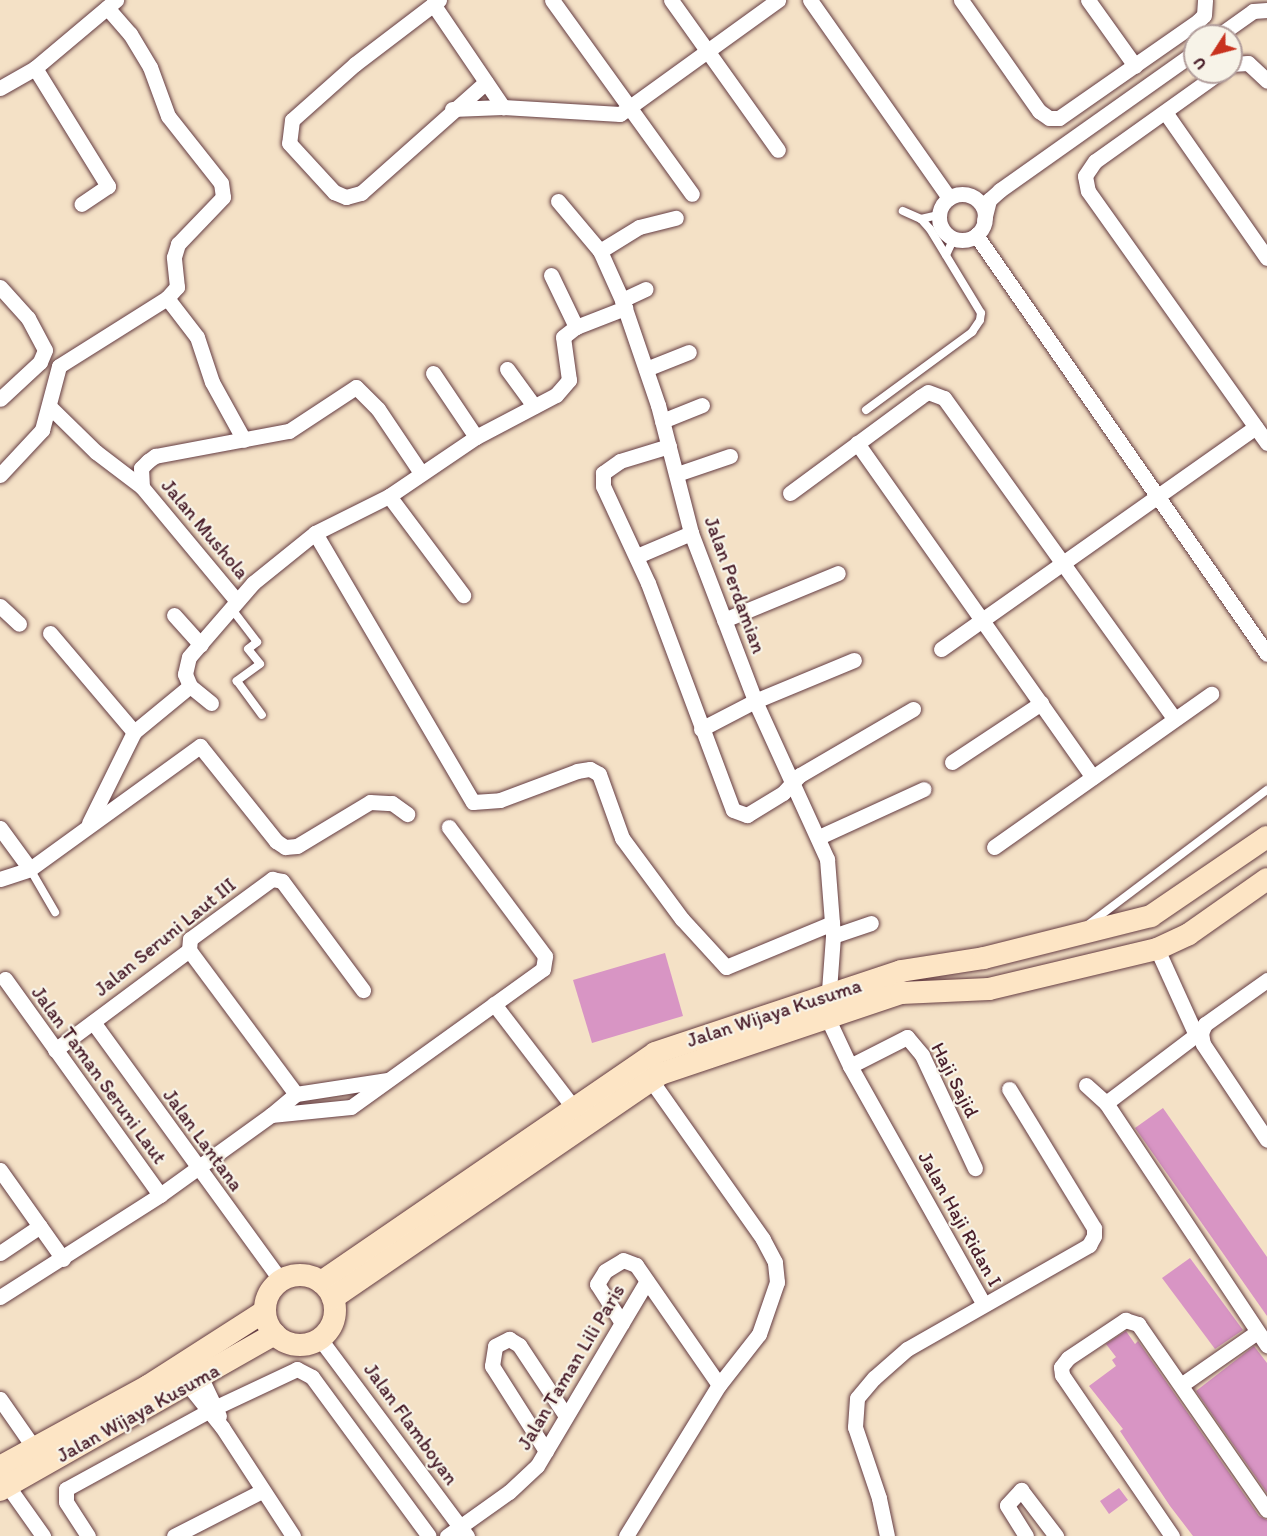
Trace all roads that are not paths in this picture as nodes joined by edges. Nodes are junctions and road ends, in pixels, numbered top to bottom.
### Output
1 (552, 0) edge
2 (671, 0) edge
3 (778, 0) edge
4 (810, 0) edge
5 (962, 0) edge
6 (1088, 0) edge
7 (1205, 0) edge
8 (436, 2) edge
9 (112, 4) edge
10 (1259, 7) edge
11 (1235, 24) edge
12 (707, 52) junction
13 (1183, 60) edge
14 (1243, 63) edge
15 (1135, 66) junction
16 (35, 68) junction
17 (1267, 81) edge
18 (486, 82) junction
19 (1204, 84) edge
20 (0, 88) edge
21 (503, 107) junction
22 (452, 109) junction
23 (629, 109) junction
24 (1165, 112) junction
25 (778, 150) dead end
26 (1000, 190) junction
27 (692, 194) dead end
28 (964, 194) junction
29 (949, 198) junction
30 (558, 201) dead end
31 (81, 204) dead end
32 (903, 211) dead end
33 (939, 215) junction
34 (676, 218) dead end
35 (921, 219) junction
36 (984, 220) junction
37 (976, 235) junction
38 (954, 238) junction
39 (600, 252) junction
40 (946, 255) junction
41 (1267, 258) edge
42 (551, 275) dead end
43 (0, 287) edge
44 (646, 290) dead end
45 (167, 298) junction
46 (624, 304) junction
47 (576, 327) junction
48 (688, 352) dead end
49 (507, 369) dead end
50 (646, 369) junction
51 (433, 373) dead end
52 (0, 399) edge
53 (702, 405) dead end
54 (534, 406) junction
55 (51, 408) junction
56 (866, 410) dead end
57 (662, 421) junction
58 (1256, 427) junction
59 (476, 436) junction
60 (244, 440) junction
61 (857, 443) junction
62 (1267, 443) edge
63 (669, 446) junction
64 (730, 456) dead end
65 (421, 473) junction
66 (677, 474) junction
67 (0, 475) edge
68 (142, 487) junction
69 (790, 493) dead end
70 (389, 496) junction
71 (1158, 496) junction
72 (315, 533) junction
73 (691, 533) junction
74 (637, 556) junction
75 (1064, 562) junction
76 (838, 573) dead end
77 (463, 595) dead end
78 (233, 604) junction
79 (0, 606) edge
80 (174, 615) dead end
81 (724, 620) junction
82 (982, 620) junction
83 (19, 624) dead end
84 (50, 633) dead end
85 (201, 645) junction
86 (942, 649) dead end
87 (1267, 654) edge
88 (854, 660) dead end
89 (190, 686) junction
90 (1211, 694) dead end
91 (755, 701) junction
92 (1041, 703) junction
93 (211, 704) dead end
94 (913, 709) dead end
95 (262, 716) dead end
96 (1175, 719) junction
97 (701, 729) junction
98 (134, 732) junction
99 (952, 762) dead end
100 (1093, 777) junction
101 (793, 782) junction
102 (924, 789) dead end
103 (1267, 790) edge
104 (407, 814) dead end
105 (88, 824) junction
106 (448, 827) dead end
107 (0, 828) edge
108 (819, 837) junction
109 (1263, 839) edge
110 (994, 847) dead end
111 (1234, 860) junction
112 (1267, 868) edge
113 (30, 869) junction
114 (0, 879) edge
115 (1260, 884) edge
116 (54, 912) dead end
117 (870, 922) dead end
118 (832, 929) junction
119 (1074, 936) junction
120 (1157, 949) junction
121 (189, 950) junction
122 (5, 980) dead end
123 (1267, 980) edge
124 (363, 990) dead end
125 (494, 1004) junction
126 (827, 1006) junction
127 (93, 1022) junction
128 (56, 1050) junction
129 (850, 1066) junction
130 (650, 1079) junction
131 (389, 1080) junction
132 (1086, 1085) dead end
133 (1009, 1089) dead end
134 (296, 1094) junction
135 (1106, 1103) junction
136 (573, 1107) junction
137 (271, 1115) junction
138 (1267, 1140) edge
139 (975, 1168) dead end
140 (198, 1169) junction
141 (0, 1170) edge
142 (160, 1195) junction
143 (40, 1226) junction
144 (0, 1253) edge
145 (63, 1259) junction
146 (281, 1281) junction
147 (646, 1281) junction
148 (327, 1290) junction
149 (0, 1297) edge
150 (983, 1303) junction
151 (266, 1311) junction
152 (622, 1323) junction
153 (1257, 1332) junction
154 (275, 1334) junction
155 (320, 1339) junction
156 (1267, 1345) edge
157 (195, 1382) junction
158 (719, 1385) junction
159 (1181, 1385) junction
160 (0, 1399) edge
161 (211, 1409) junction
162 (566, 1416) junction
163 (34, 1448) junction
164 (546, 1450) junction
165 (2, 1480) edge
166 (262, 1491) junction
167 (1267, 1510) edge
168 (201, 1530) edge
169 (463, 1530) edge
170 (43, 1536) edge
171 (88, 1536) edge
172 (174, 1536) edge
173 (293, 1536) edge
174 (429, 1536) edge
175 (447, 1536) edge
176 (626, 1536) edge
177 (887, 1536) edge
178 (1026, 1536) edge
179 (1056, 1536) edge
180 (1172, 1536) edge

1 - 23 street
2 - 12 street
3 - 12 street
4 - 29 street
5 - 15 street
6 - 15 street
7 - 15 street
8 - 18 street
8 - 22 street
9 - 16 street
9 - 45 street
10 - 11 street
12 - 23 street
12 - 25 street
13 - 26 street
14 - 17 street
16 - 20 street
16 - 31 street
18 - 21 street
18 - 22 street
19 - 24 street
21 - 22 street
21 - 23 street
23 - 27 street
24 - 41 street
24 - 58 street
26 - 28 street
26 - 36 street
28 - 29 street
28 - 36 street
29 - 33 street
30 - 39 street, Jalan Perdamian
32 - 35 lane
33 - 35 lane
33 - 38 street
34 - 39 street
35 - 40 lane
36 - 37 street
37 - 38 street
37 - 71 street
38 - 40 lane
39 - 46 street, Jalan Perdamian
40 - 56 lane
42 - 47 street
43 - 52 street
44 - 46 street
45 - 55 street
45 - 60 street
46 - 47 street
46 - 50 street, Jalan Perdamian
47 - 54 street
48 - 50 street
49 - 54 street
50 - 57 street, Jalan Perdamian
51 - 59 street
53 - 57 street
54 - 59 street
55 - 67 street
55 - 68 street
57 - 63 street, Jalan Perdamian
58 - 62 street
58 - 71 street
59 - 65 street
60 - 65 street
60 - 68 street, Jalan Mushola
61 - 69 street
61 - 75 street
61 - 82 street
63 - 66 street, Jalan Perdamian
63 - 74 street
64 - 66 street
65 - 70 street
66 - 73 street, Jalan Perdamian
68 - 78 street, Jalan Mushola
70 - 72 street
70 - 77 street
71 - 75 street
71 - 87 street
72 - 78 street
72 - 118 street
73 - 74 street
73 - 81 street, Jalan Perdamian
74 - 97 street
75 - 82 street
75 - 96 street
76 - 81 street
78 - 85 street
78 - 95 lane
79 - 83 street
80 - 85 street
81 - 91 street, Jalan Perdamian
82 - 86 street
82 - 92 street
84 - 98 street
85 - 89 street
88 - 91 street
89 - 93 street
89 - 98 street
90 - 96 street
91 - 97 street
91 - 101 street, Jalan Perdamian
92 - 99 street
92 - 100 street
94 - 101 street
96 - 100 street
97 - 101 street
98 - 105 street
100 - 110 street
101 - 108 street, Jalan Perdamian
102 - 108 street
103 - 119 lane
104 - 105 street
105 - 113 street
106 - 125 street
107 - 113 street
108 - 118 street, Jalan Perdamian
109 - 111 street, Jalan Wijaya Kusuma
109 - 112 street
111 - 115 street
111 - 119 street, Jalan Wijaya Kusuma
113 - 114 street
113 - 116 lane
115 - 120 street, Jalan Wijaya Kusuma
117 - 118 street
118 - 126 street, Jalan Perdamian
119 - 126 street, Jalan Wijaya Kusuma
120 - 126 street, Jalan Wijaya Kusuma
120 - 135 street
121 - 124 street, Jalan Seruni Laut III
121 - 127 street, Jalan Seruni Laut III
121 - 134 street
122 - 128 street, Jalan Taman Seruni Laut
123 - 138 street
125 - 131 street
125 - 136 street
126 - 129 street, Jalan Haji Ridan I
126 - 130 street, Jalan Wijaya Kusuma
126 - 136 street, Jalan Wijaya Kusuma
127 - 128 street, Jalan Seruni Laut III
127 - 140 street, Jalan Lantana
128 - 142 street, Jalan Taman Seruni Laut
129 - 139 street, Haji Sajid
129 - 150 street, Jalan Haji Ridan I
130 - 148 street, Jalan Wijaya Kusuma
130 - 158 street
131 - 134 street
131 - 137 street
132 - 135 street
133 - 150 street
134 - 137 street
135 - 153 street
136 - 148 street, Jalan Wijaya Kusuma
137 - 140 street
140 - 142 street
140 - 146 street, Jalan Lantana
141 - 143 street
142 - 145 street
143 - 144 street
143 - 145 street
145 - 149 street
146 - 148 street
146 - 151 street
147 - 152 street, Jalan Taman Lili Paris
147 - 152 street
147 - 158 street, Jalan Taman Lili Paris
148 - 155 street
150 - 177 street, Jalan Haji Ridan I
151 - 154 street
151 - 163 street, Jalan Wijaya Kusuma
152 - 162 street, Jalan Taman Lili Paris
153 - 156 street
153 - 159 street
154 - 155 street
154 - 157 street, Jalan Wijaya Kusuma
155 - 169 street, Jalan Flamboyan
157 - 161 street
157 - 165 street, Jalan Wijaya Kusuma
158 - 176 street
159 - 167 street
159 - 180 street
160 - 163 street
161 - 166 street
161 - 171 street
161 - 174 street
162 - 164 street, Jalan Taman Lili Paris
162 - 164 street
163 - 165 street, Jalan Wijaya Kusuma
164 - 169 street, Jalan Taman Lili Paris
165 - 170 street
166 - 168 street
166 - 173 street
168 - 172 street
169 - 175 street, Jalan Taman Lili Paris
178 - 179 street

